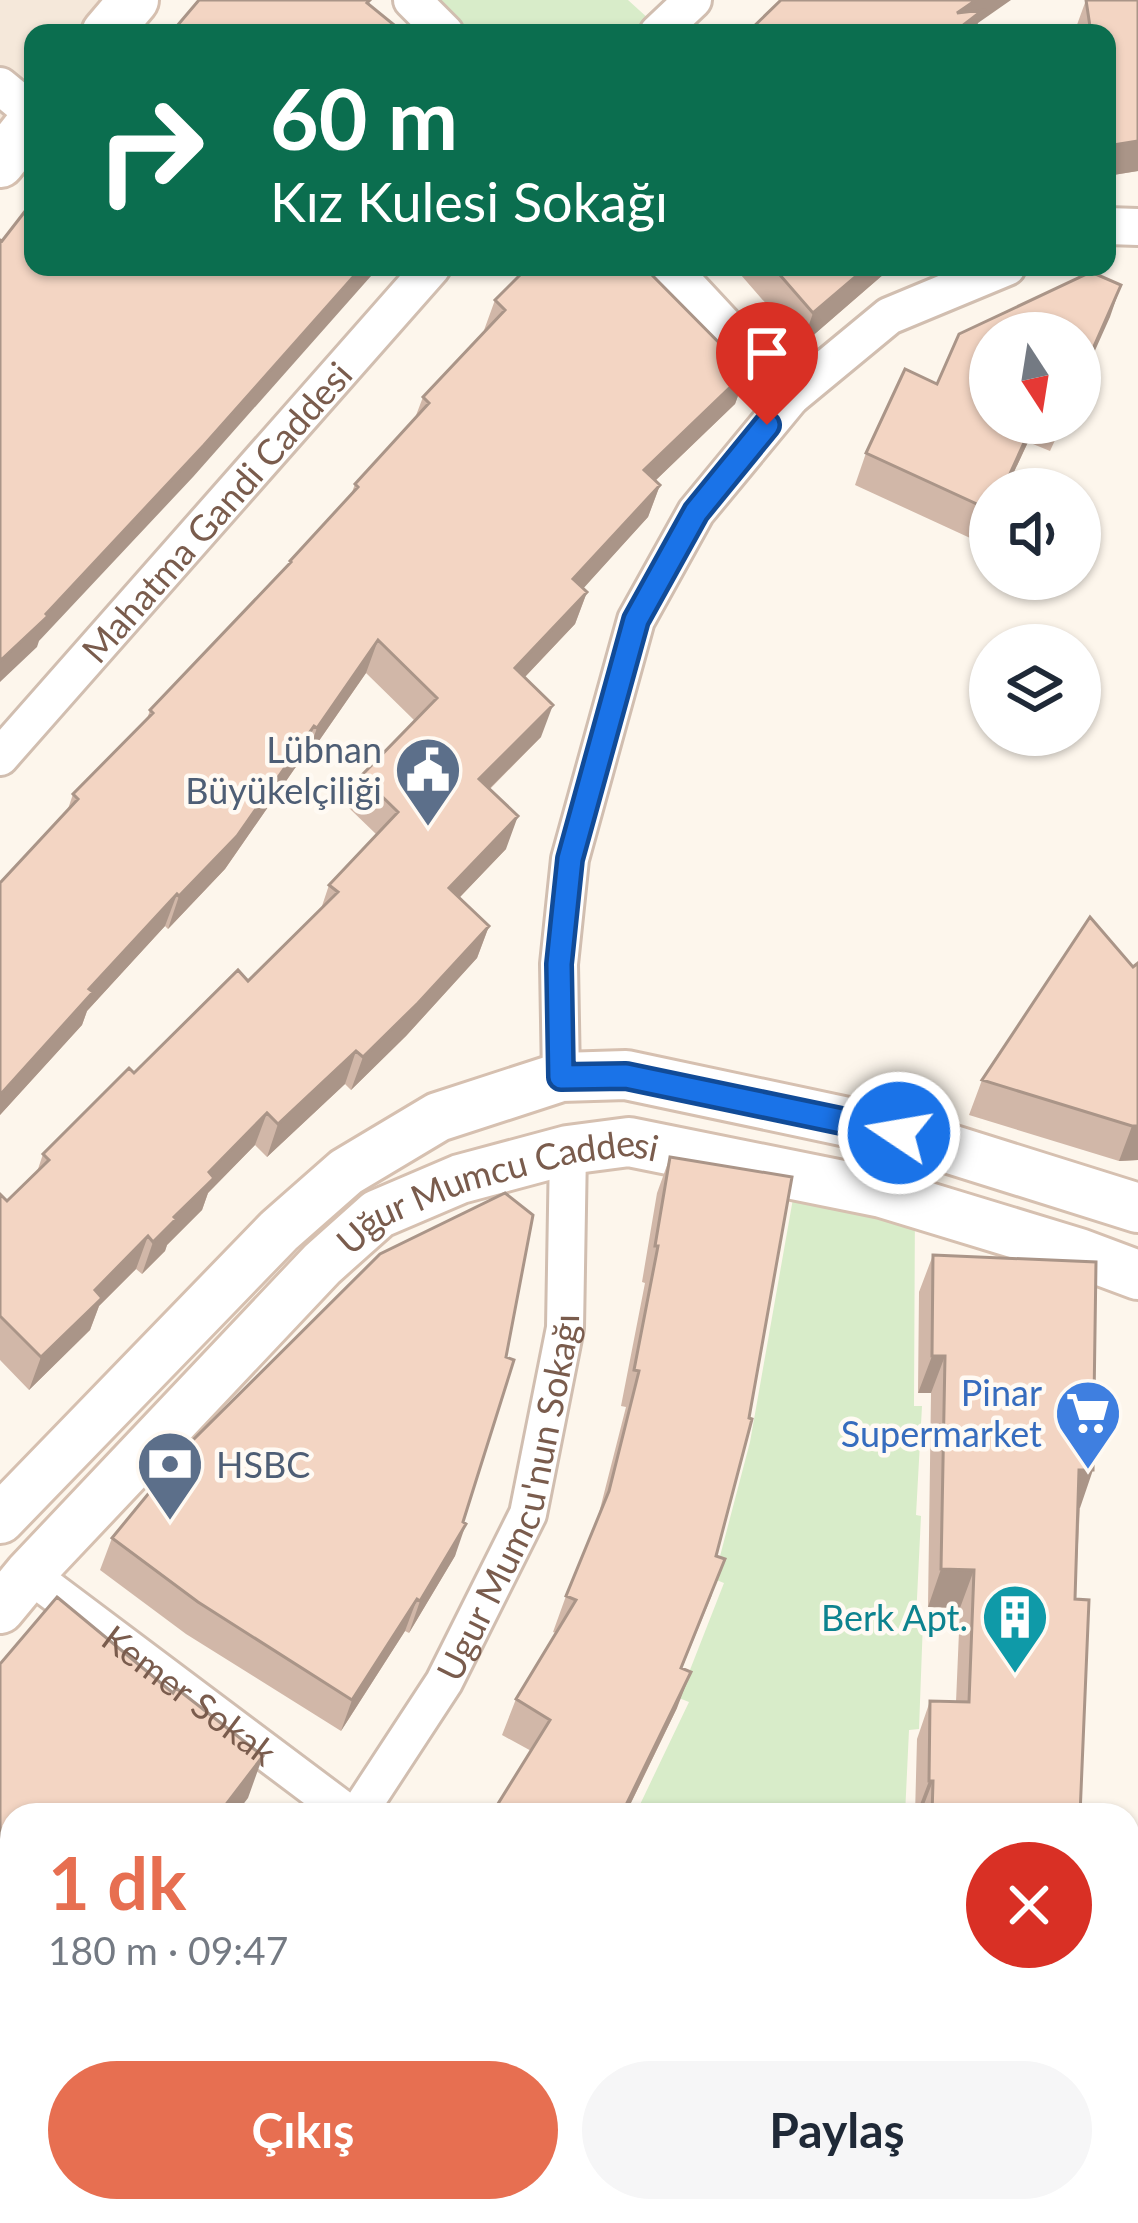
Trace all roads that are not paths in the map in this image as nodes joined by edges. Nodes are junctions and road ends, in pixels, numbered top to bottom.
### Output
1 (134, 0) edge
2 (412, 0) edge
3 (693, 0) edge
4 (114, 24) edge
5 (436, 24) edge
6 (668, 24) edge
7 (0, 86) edge
8 (24, 109) edge
9 (24, 130) edge
10 (0, 163) edge
11 (424, 276) edge
12 (678, 276) edge
13 (985, 276) edge
14 (791, 397) junction
15 (0, 757) edge
16 (561, 1077) junction
17 (568, 1150) junction
18 (1138, 1208) edge
19 (1138, 1276) edge
20 (0, 1519) edge
21 (10, 1578) edge
22 (336, 1803) edge
23 (361, 1803) edge

1 - 4 main road
2 - 5 street
3 - 6 street
7 - 8 street
9 - 10 main road
11 - 15 street, Mahatma Gandi Caddesi
12 - 14 street
13 - 14 street
14 - 16 street
16 - 18 main road, Uğur Mumcu Caddesi
16 - 20 main road, Uğur Mumcu Caddesi
17 - 19 main road, Uğur Mumcu Caddesi
17 - 21 main road, Uğur Mumcu Caddesi
17 - 23 street, Ugur Mumcu'nun Sokağı
21 - 22 street, Kemer Sokak

